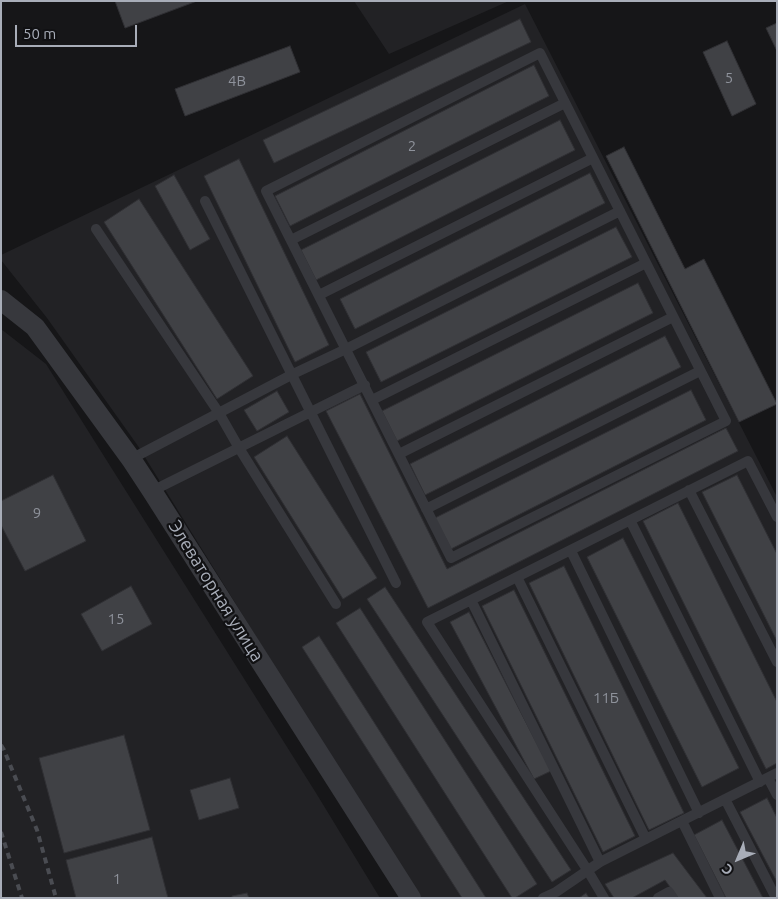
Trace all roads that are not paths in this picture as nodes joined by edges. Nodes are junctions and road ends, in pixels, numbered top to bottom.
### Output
1 (566, 103) junction
2 (593, 158) junction
3 (205, 201) dead end
4 (620, 212) junction
5 (96, 229) dead end
6 (291, 240) junction
7 (646, 263) junction
8 (319, 295) junction
9 (1, 300) edge
10 (673, 317) junction
11 (346, 349) junction
12 (700, 371) junction
13 (293, 374) junction
14 (365, 385) junction
15 (372, 400) junction
16 (310, 412) junction
17 (219, 413) junction
18 (239, 448) junction
19 (399, 454) junction
20 (131, 459) junction
21 (689, 490) junction
22 (152, 491) junction
23 (426, 509) junction
24 (777, 518) edge
25 (630, 520) junction
26 (571, 551) junction
27 (517, 578) junction
28 (396, 583) dead end
29 (471, 600) junction
30 (336, 604) dead end
31 (777, 662) edge
32 (768, 778) edge
33 (777, 795) edge
34 (726, 799) junction
35 (699, 812) junction
36 (682, 821) junction
37 (646, 839) junction
38 (600, 862) junction
39 (588, 870) junction
40 (411, 898) edge
41 (543, 898) edge
42 (604, 898) edge
43 (658, 898) edge
44 (673, 898) edge
45 (720, 898) edge
46 (776, 898) edge

1 - 2 lane
1 - 6 lane
1 - 6 lane
2 - 4 lane
2 - 8 lane
3 - 13 lane
4 - 7 lane
4 - 11 lane
5 - 17 lane
6 - 8 lane
7 - 10 lane
7 - 15 lane
8 - 11 lane
9 - 20 street, Элеваторная улица
10 - 12 lane
10 - 19 lane
11 - 13 lane
11 - 14 lane
12 - 23 lane
12 - 23 lane
13 - 16 lane
13 - 17 lane
14 - 15 lane
14 - 16 lane
15 - 19 lane
16 - 18 lane
16 - 28 lane
17 - 18 lane
17 - 20 lane
18 - 22 lane
18 - 30 lane
19 - 23 lane
20 - 22 street, Элеваторная улица
21 - 24 lane
21 - 25 lane
21 - 31 lane
22 - 40 street, Элеваторная улица
25 - 26 lane
25 - 32 lane
26 - 27 lane
26 - 35 lane
27 - 29 lane
27 - 37 lane
29 - 38 lane
29 - 39 lane
32 - 33 lane
32 - 34 lane
34 - 35 lane
34 - 46 lane
35 - 36 lane
36 - 37 lane
36 - 45 lane
37 - 38 lane
38 - 39 lane
39 - 41 lane
39 - 42 lane
43 - 44 lane

